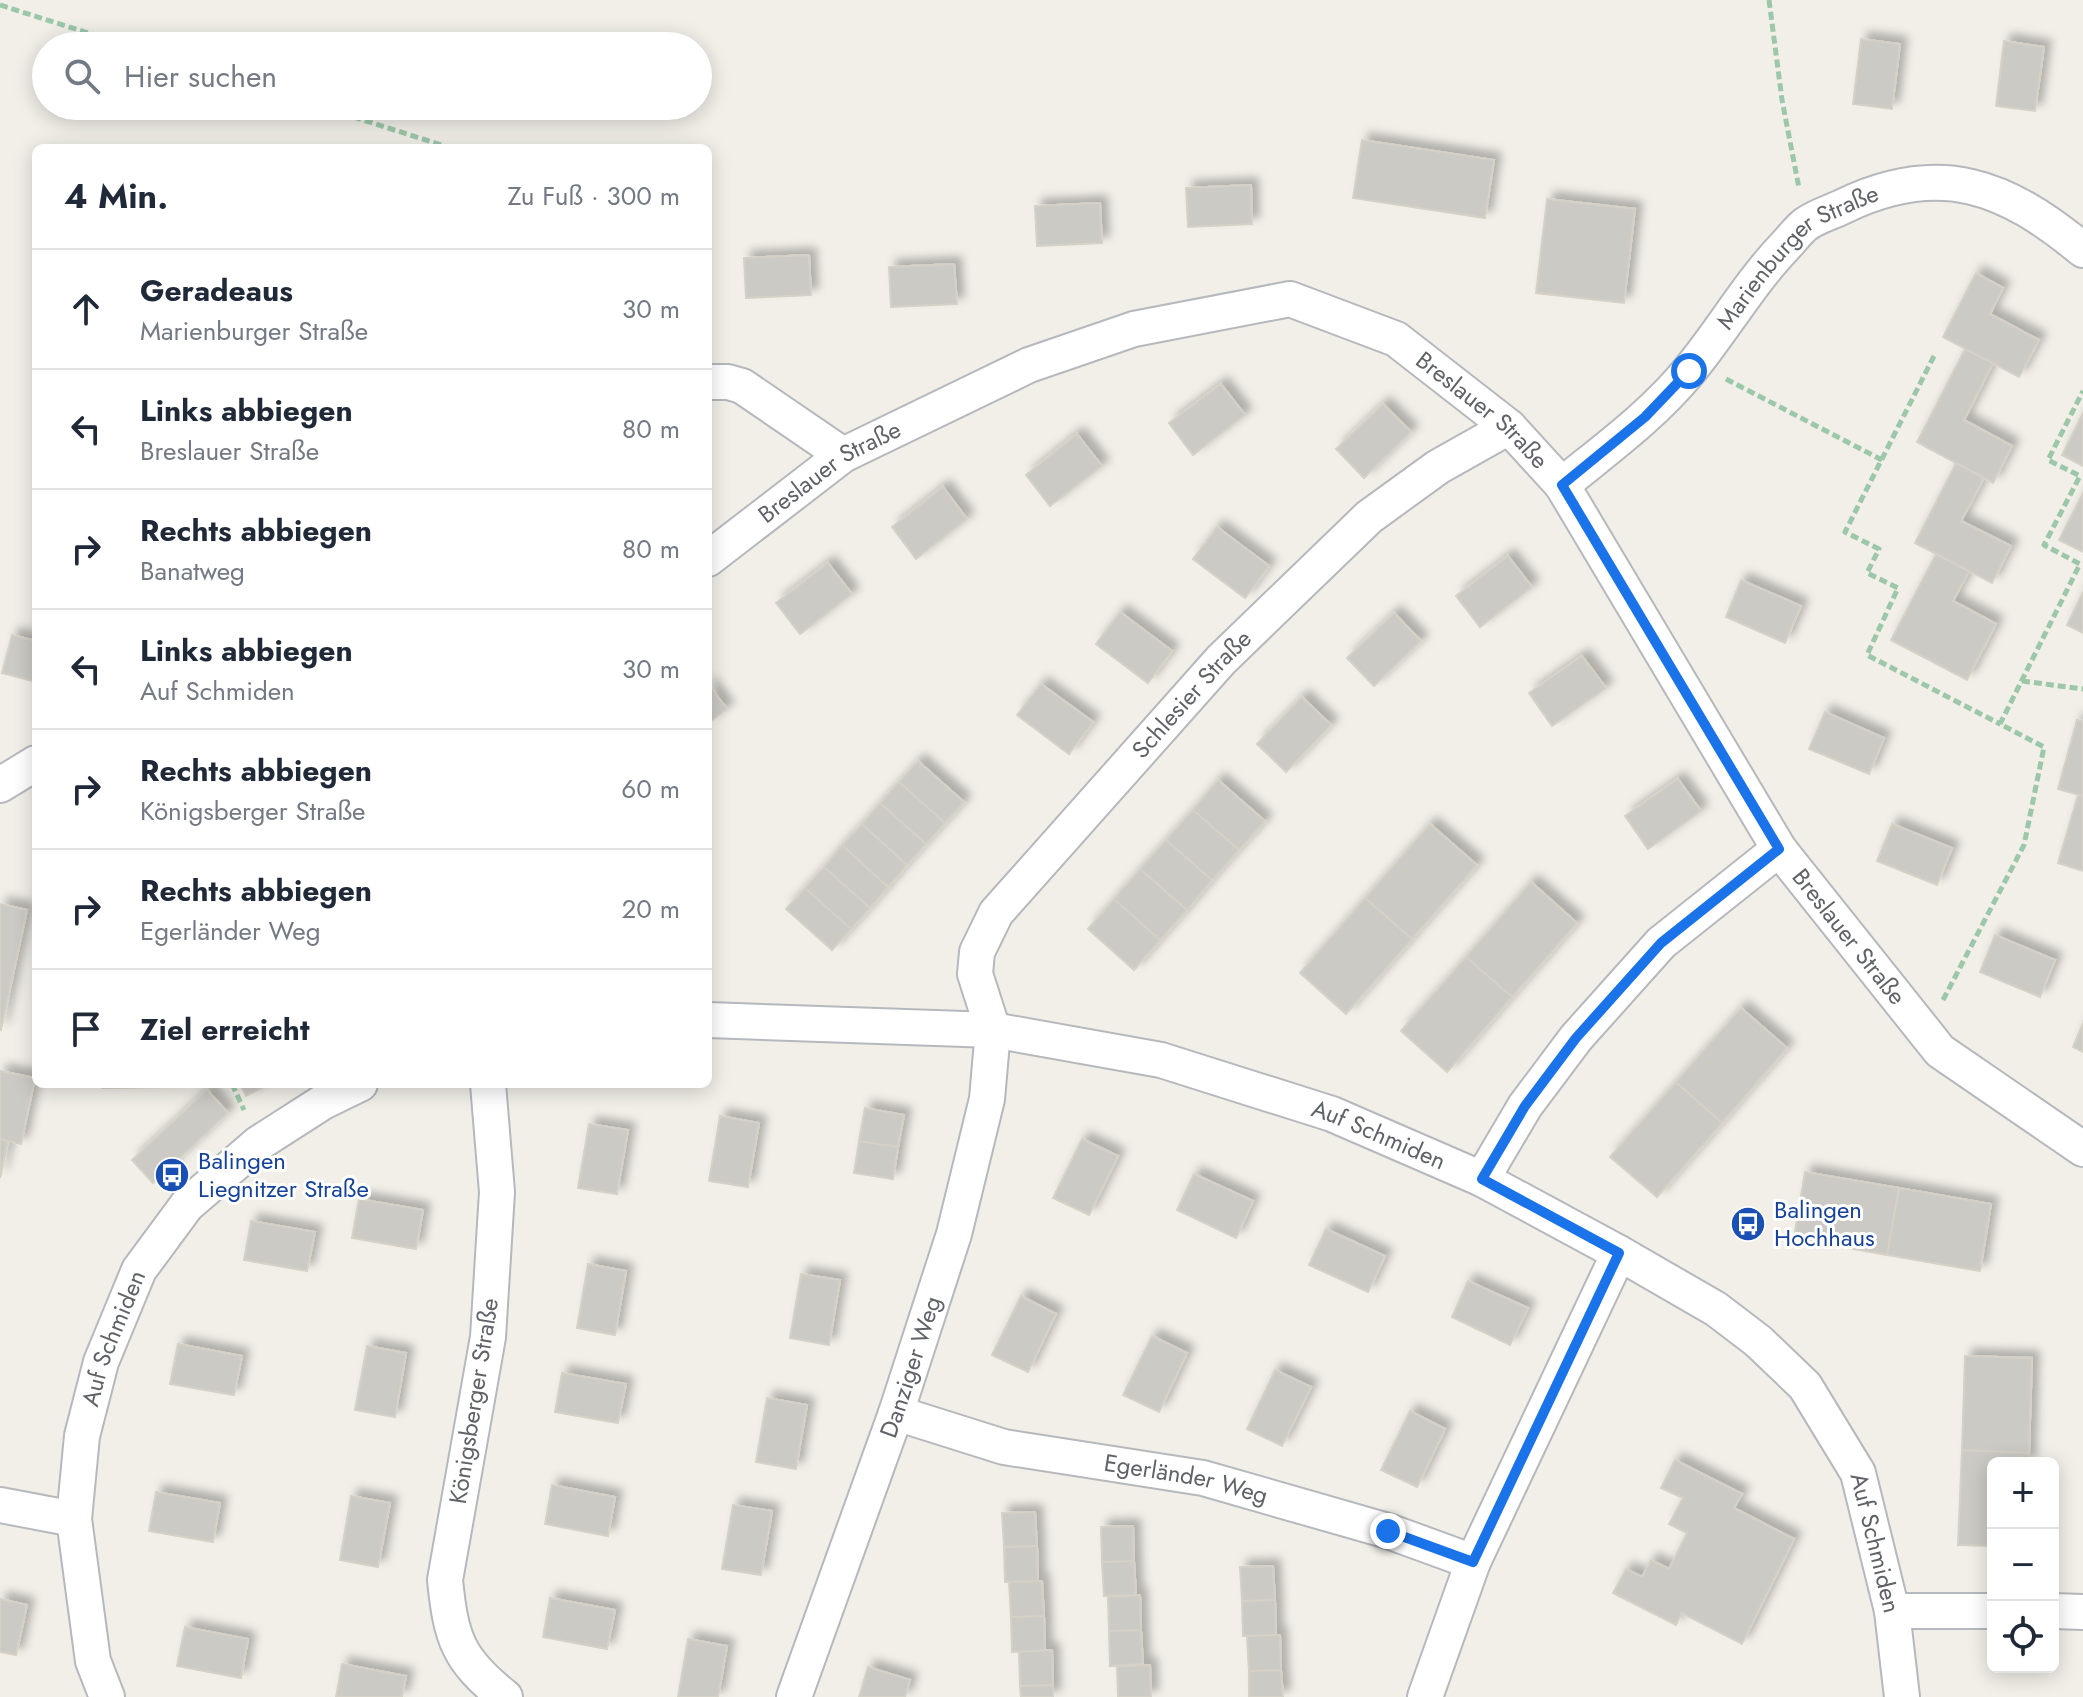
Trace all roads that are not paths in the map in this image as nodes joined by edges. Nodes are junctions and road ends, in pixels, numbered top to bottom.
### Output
1 (2083, 250) edge
2 (712, 382) edge
3 (1509, 427) junction
4 (843, 455) junction
5 (1562, 485) junction
6 (712, 556) edge
7 (32, 765) edge
8 (0, 785) edge
9 (1779, 849) junction
10 (712, 1020) edge
11 (993, 1030) junction
12 (352, 1088) edge
13 (488, 1088) edge
14 (2083, 1149) edge
15 (1482, 1179) junction
16 (1619, 1253) junction
17 (896, 1413) junction
18 (0, 1505) edge
19 (74, 1519) junction
20 (1473, 1562) junction
21 (1892, 1611) junction
22 (1987, 1611) edge
23 (2059, 1611) edge
24 (2083, 1612) edge
25 (107, 1697) edge
26 (505, 1697) edge
27 (794, 1697) edge
28 (1425, 1697) edge
29 (1902, 1697) edge

1 - 5 street, Marienburger Straße
2 - 4 street
3 - 4 street, Breslauer Straße
3 - 5 street, Breslauer Straße
3 - 11 street, Schlesier Straße
4 - 6 street, Breslauer Straße
5 - 9 street, Breslauer Straße
7 - 8 street
9 - 14 street, Breslauer Straße
9 - 15 street
10 - 11 street, Auf Schmiden
11 - 15 street, Auf Schmiden
11 - 17 street, Danziger Weg
12 - 19 street, Auf Schmiden
13 - 26 street, Königsberger Straße
15 - 16 street, Auf Schmiden
16 - 20 street
16 - 21 street, Auf Schmiden
17 - 20 street, Egerländer Weg
17 - 27 street, Danziger Weg
18 - 19 street
19 - 25 street, Auf Schmiden
20 - 28 street
21 - 22 street
21 - 29 street, Auf Schmiden
23 - 24 street

